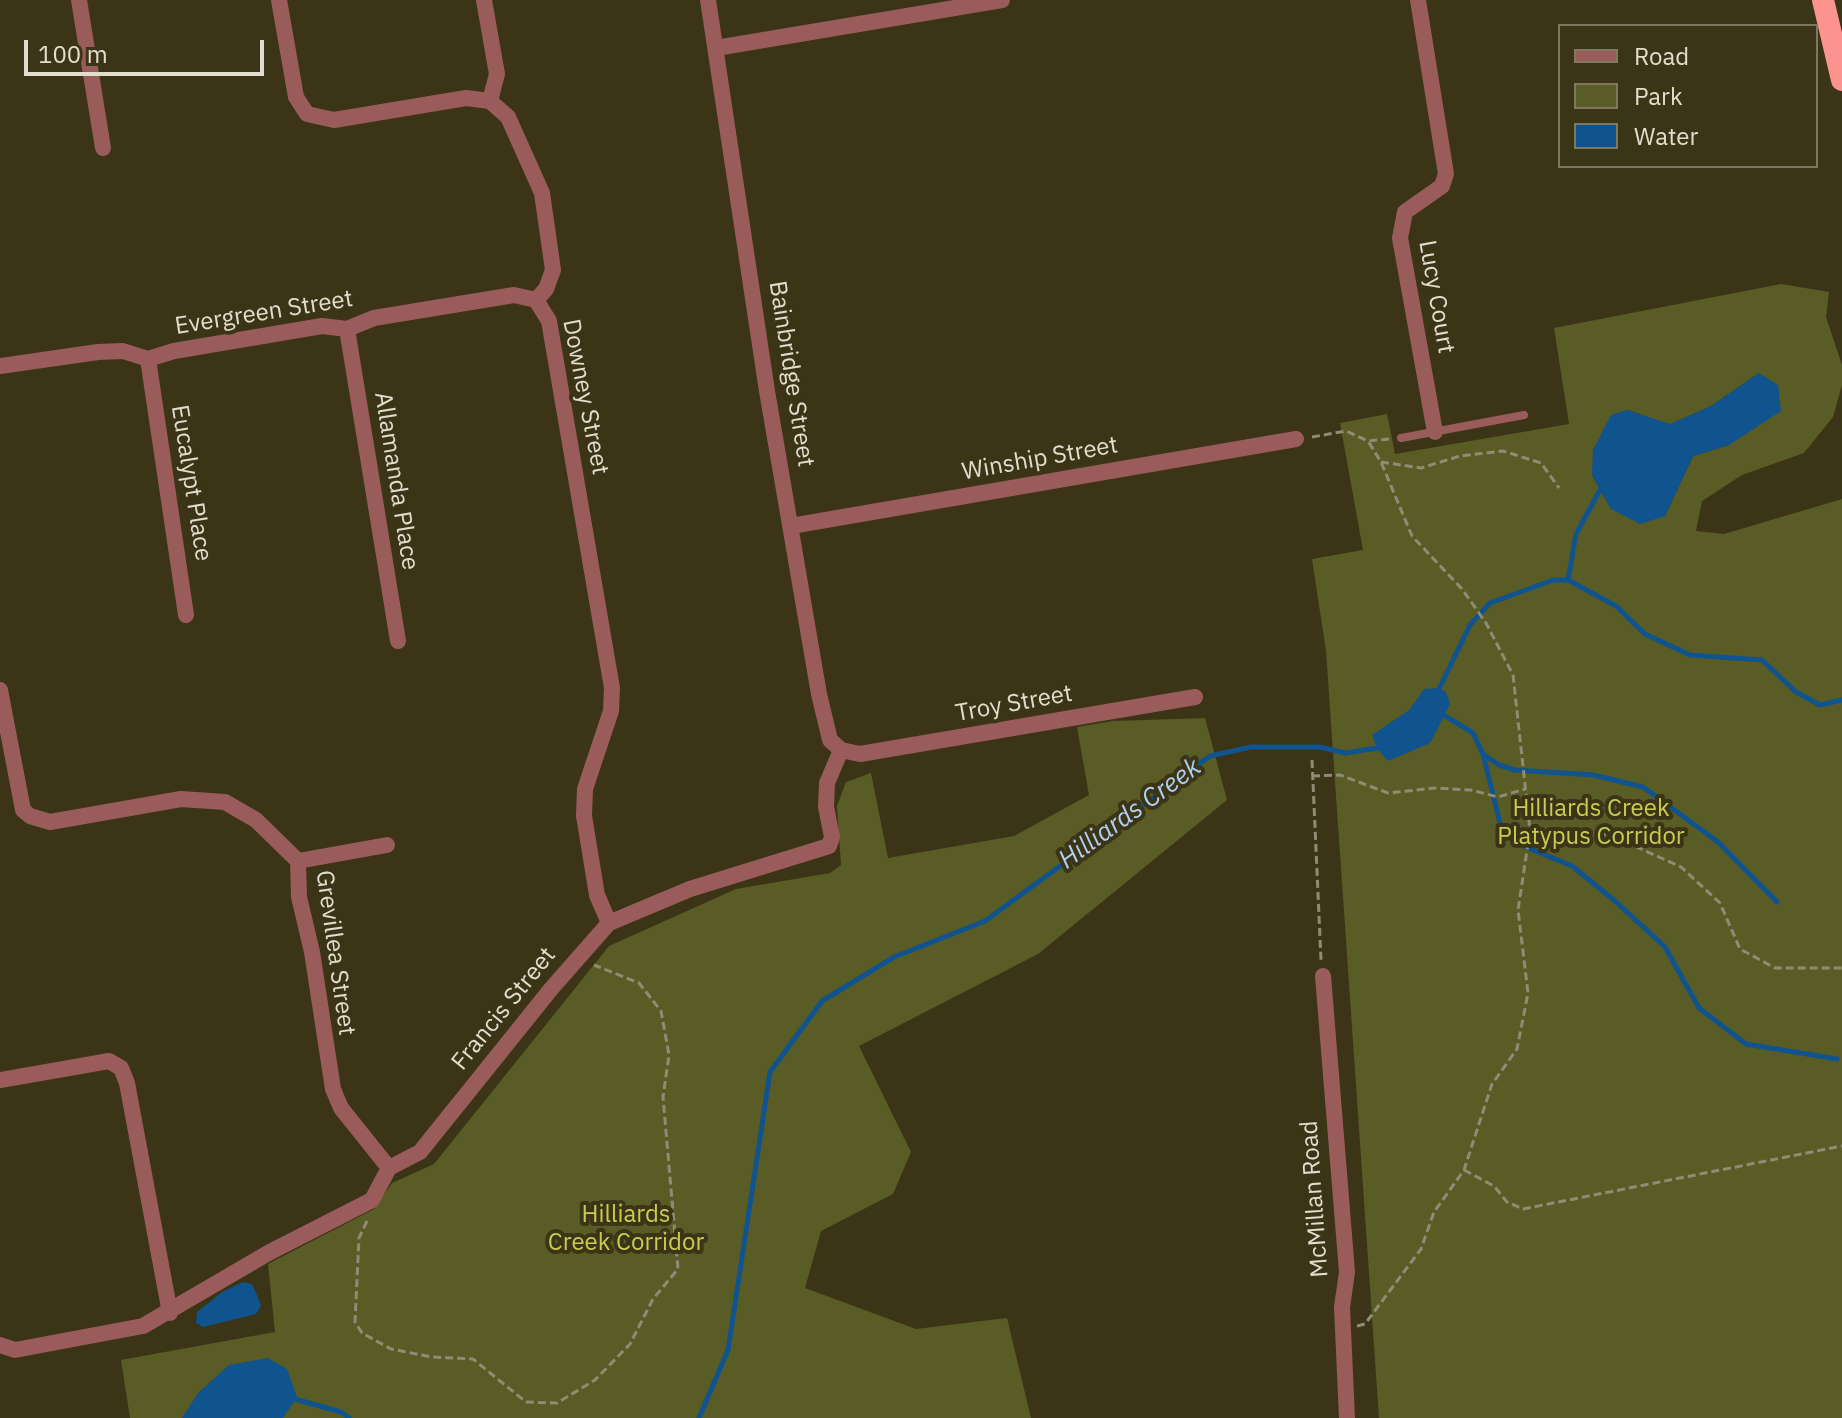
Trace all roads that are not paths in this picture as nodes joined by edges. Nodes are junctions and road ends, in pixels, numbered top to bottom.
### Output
1 (79, 0) edge
2 (279, 0) edge
3 (484, 0) edge
4 (708, 0) edge
5 (1002, 0) edge
6 (1418, 0) edge
7 (1823, 0) edge
8 (716, 48) junction
9 (1842, 80) edge
10 (490, 101) junction
11 (103, 148) dead end
12 (536, 300) junction
13 (347, 329) junction
14 (148, 359) junction
15 (0, 366) edge
16 (1524, 415) dead end
17 (1435, 432) junction
18 (1401, 438) road end
19 (1296, 439) road end
20 (791, 526) junction
21 (186, 615) dead end
22 (398, 641) dead end
23 (0, 690) edge
24 (1195, 697) dead end
25 (841, 750) junction
26 (387, 845) dead end
27 (298, 861) junction
28 (609, 923) junction
29 (1323, 976) road end
30 (0, 1080) edge
31 (389, 1168) junction
32 (170, 1313) junction
33 (0, 1345) edge
34 (1347, 1418) edge

1 - 11 street
2 - 10 street
3 - 10 street
4 - 8 street, Bainbridge Street
5 - 8 street
6 - 17 street, Lucy Court
7 - 9 highway
8 - 20 street, Bainbridge Street
10 - 12 street, Downey Street
12 - 13 street, Evergreen Street
12 - 28 street, Downey Street
13 - 14 street, Evergreen Street
13 - 22 street, Allamanda Place
14 - 15 street, Evergreen Street
14 - 21 street, Eucalypt Place
16 - 17 lane
17 - 18 lane
19 - 20 street, Winship Street
20 - 25 street, Bainbridge Street
23 - 27 street, Grevillea Street
24 - 25 street, Troy Street
25 - 28 street, Francis Street
26 - 27 street
27 - 31 street, Grevillea Street
28 - 31 street, Francis Street
29 - 34 street, McMillan Road
30 - 32 street
31 - 32 street, Francis Street
32 - 33 street, Francis Street

